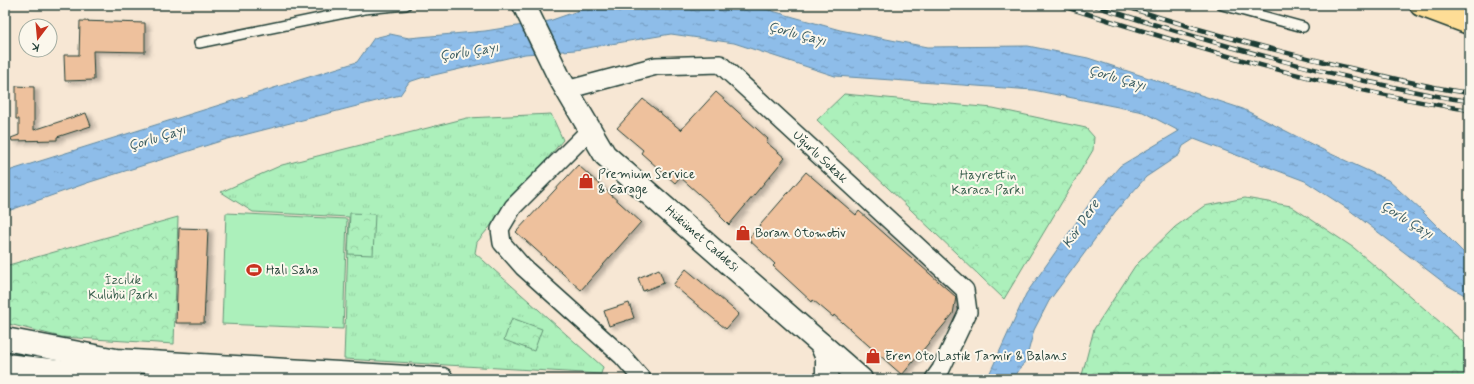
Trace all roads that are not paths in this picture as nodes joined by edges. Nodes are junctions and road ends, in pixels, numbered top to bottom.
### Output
1 (406, 5) edge
2 (524, 5) edge
3 (1222, 5) edge
4 (1421, 5) edge
5 (1469, 23) edge
6 (1303, 27) dead end
7 (198, 43) dead end
8 (563, 83) junction
9 (590, 130) junction
10 (5, 339) edge
11 (821, 344) junction
12 (5, 365) edge
13 (855, 373) edge
14 (93, 377) edge
15 (131, 379) edge
16 (442, 379) edge
17 (642, 379) edge
18 (828, 379) edge
19 (934, 379) edge

1 - 7 lane
2 - 8 main road, Hükümet Caddesi
3 - 6 lane
4 - 5 main road
8 - 9 main road, Hükümet Caddesi
8 - 19 street, Uğurlu Sokak
9 - 11 main road, Hükümet Caddesi
9 - 17 street
10 - 16 main road
11 - 13 main road, Hükümet Caddesi
11 - 18 main road
12 - 14 main road
13 - 18 main road
14 - 15 main road

